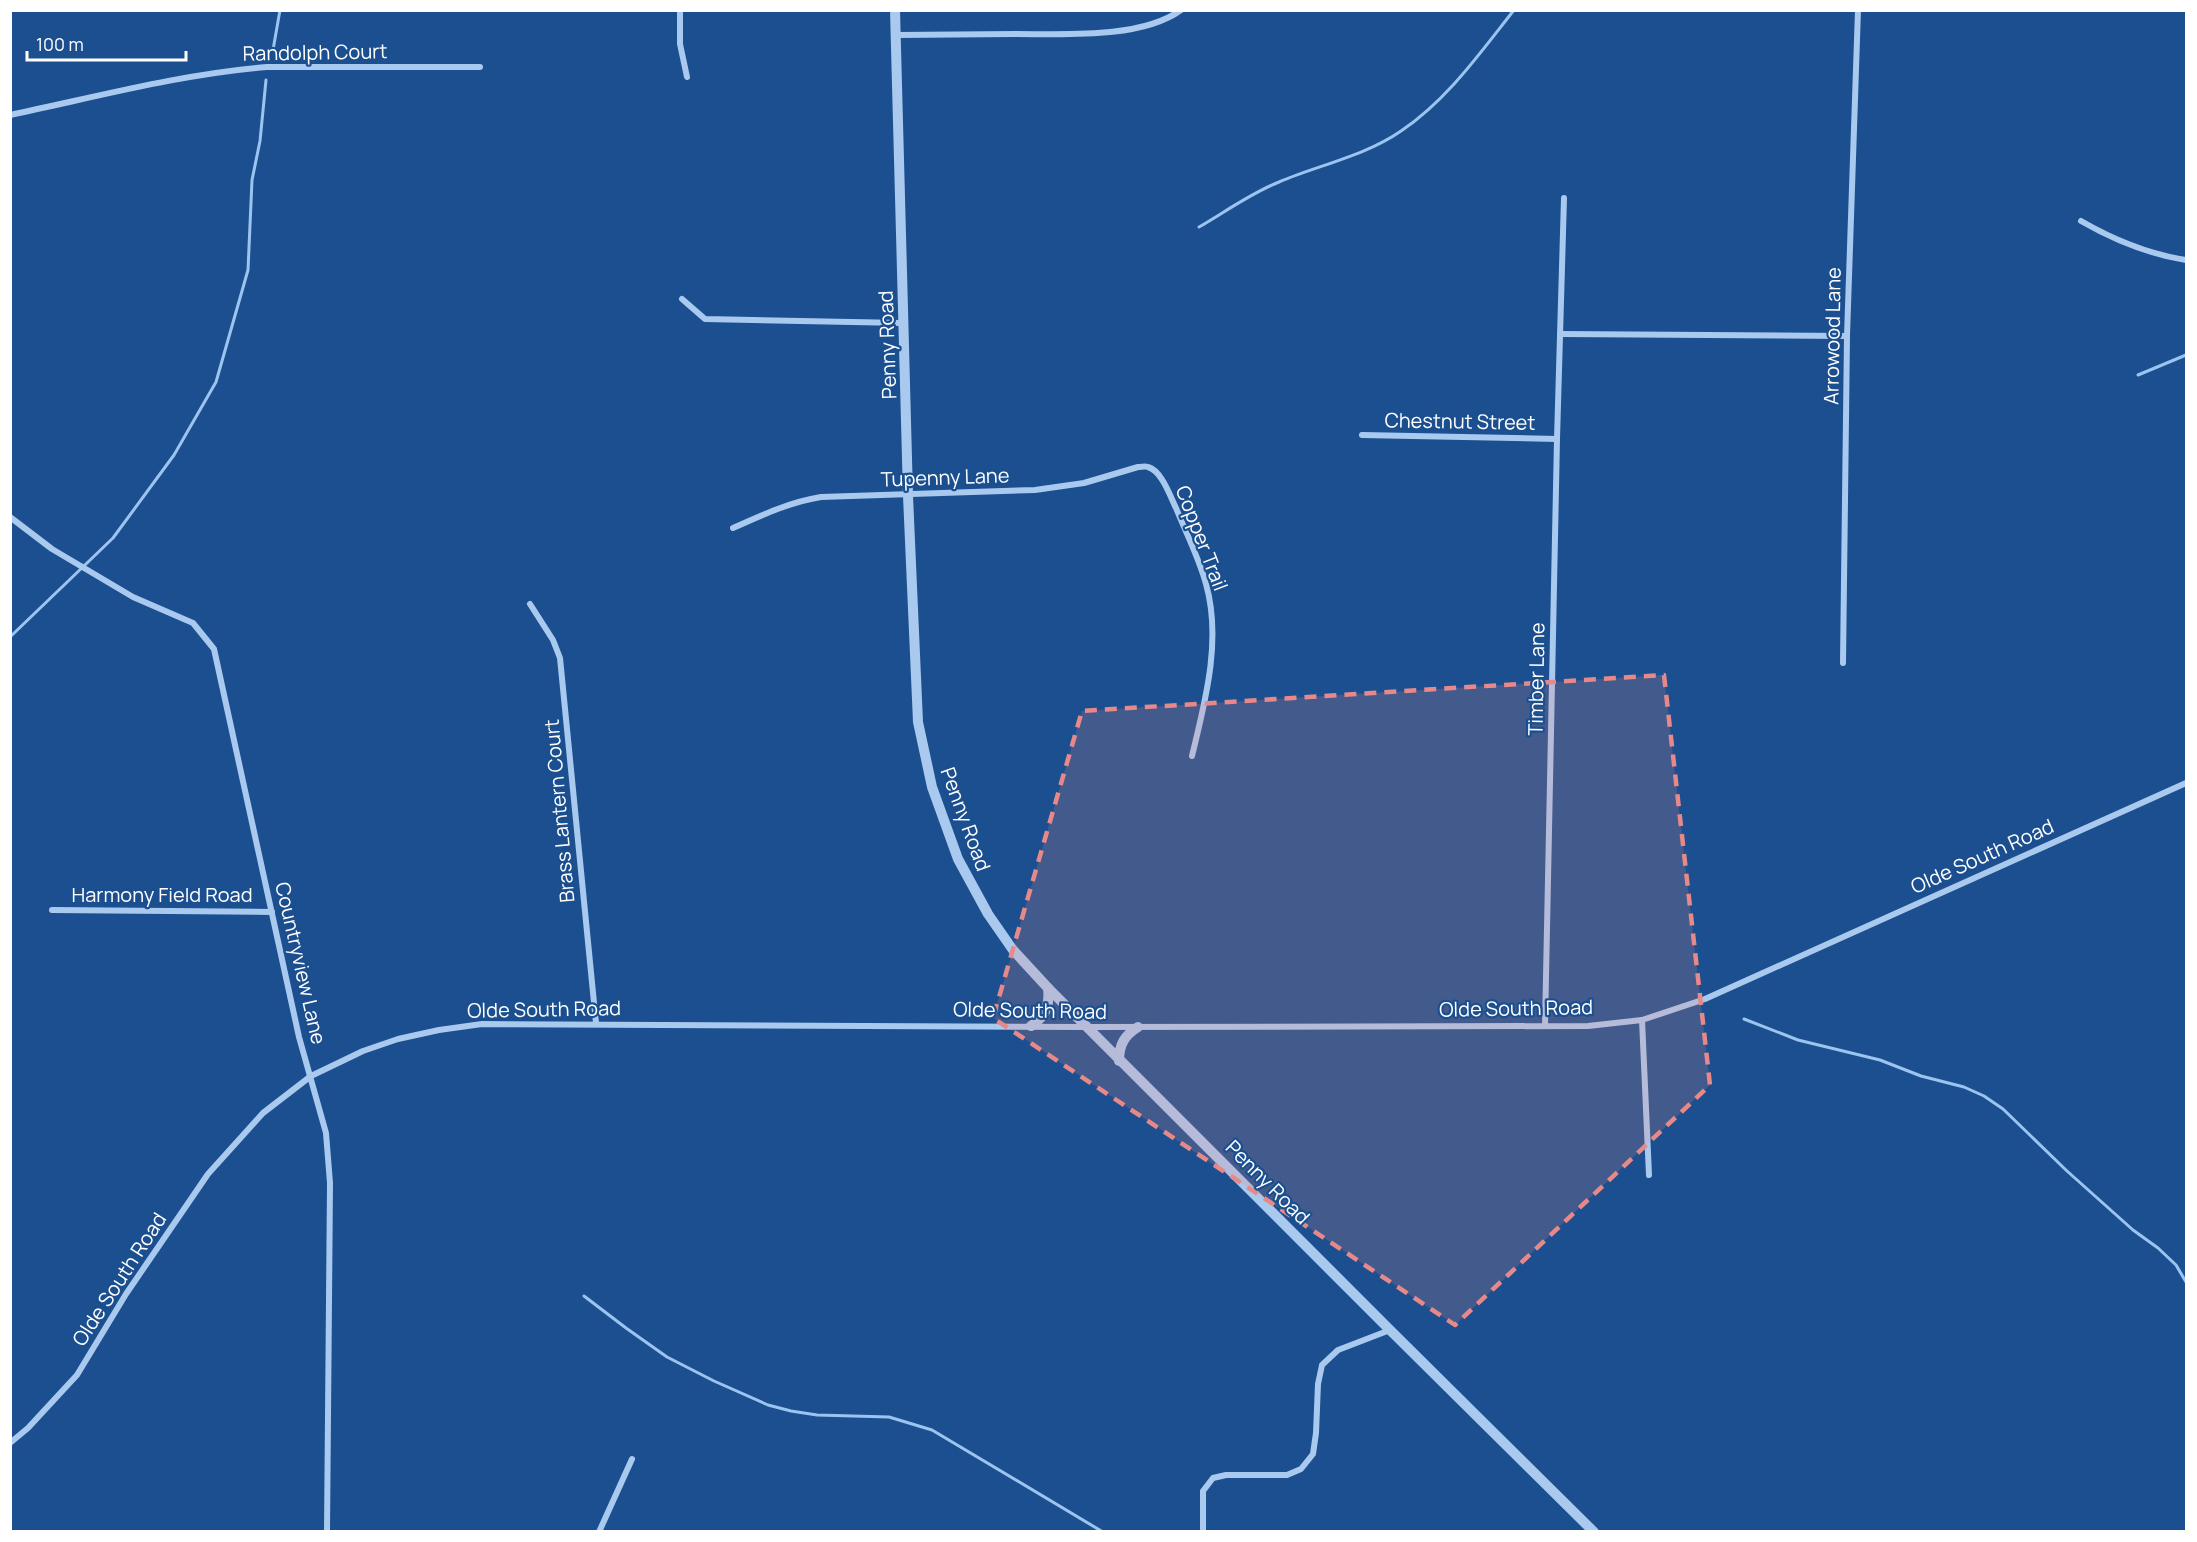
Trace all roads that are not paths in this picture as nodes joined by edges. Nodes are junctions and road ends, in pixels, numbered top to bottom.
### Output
1 (680, 10) edge
2 (895, 10) edge
3 (1181, 10) edge
4 (1858, 10) edge
5 (896, 35) junction
6 (480, 67) dead end
7 (687, 77) dead end
8 (10, 115) edge
9 (1564, 198) dead end
10 (2081, 221) dead end
11 (2187, 260) edge
12 (682, 299) dead end
13 (903, 323) junction
14 (1560, 334) junction
15 (1847, 336) junction
16 (1362, 435) dead end
17 (1557, 439) junction
18 (1158, 474) joint
19 (908, 495) junction
20 (10, 517) edge
21 (733, 528) dead end
22 (530, 604) dead end
23 (1843, 663) dead end
24 (1192, 756) dead end
25 (2187, 783) edge
26 (52, 910) dead end
27 (272, 912) junction
28 (1048, 988) junction
29 (1642, 1020) junction
30 (596, 1023) junction
31 (1031, 1026) junction
32 (1545, 1026) junction
33 (1086, 1027) junction
34 (1138, 1027) junction
35 (1119, 1061) junction
36 (311, 1076) junction
37 (1649, 1175) dead end
38 (1390, 1330) junction
39 (10, 1443) edge
40 (632, 1459) dead end
41 (327, 1532) edge
42 (599, 1532) edge
43 (1203, 1532) edge
44 (1594, 1532) edge

1 - 7 street
2 - 5 street, Penny Road
3 - 5 street
4 - 15 street, Arrowood Lane
5 - 13 street, Penny Road
6 - 8 street, Randolph Court
9 - 14 street, Timber Lane
10 - 11 street
12 - 13 street
13 - 19 street, Penny Road
14 - 15 street
14 - 17 street, Timber Lane
15 - 23 street, Arrowood Lane
16 - 17 street, Chestnut Street
17 - 32 street, Timber Lane
18 - 19 street, Tupenny Lane
18 - 24 street, Copper Trail
19 - 21 street, Tupenny Lane
19 - 28 street, Penny Road
20 - 27 street, Countryview Lane
22 - 30 street, Brass Lantern Court
25 - 29 street, Olde South Road
26 - 27 street, Harmony Field Road
27 - 36 street, Countryview Lane
28 - 31 street
28 - 33 street, Penny Road
29 - 32 street, Olde South Road
29 - 37 street
30 - 31 street, Olde South Road
30 - 36 street, Olde South Road
31 - 33 street, Olde South Road
32 - 34 street, Olde South Road
33 - 34 street, Olde South Road
33 - 35 street, Penny Road
34 - 35 street
35 - 38 street, Penny Road
36 - 39 street, Olde South Road
36 - 41 street, Countryview Lane
38 - 43 street
38 - 44 street, Penny Road
40 - 42 street

